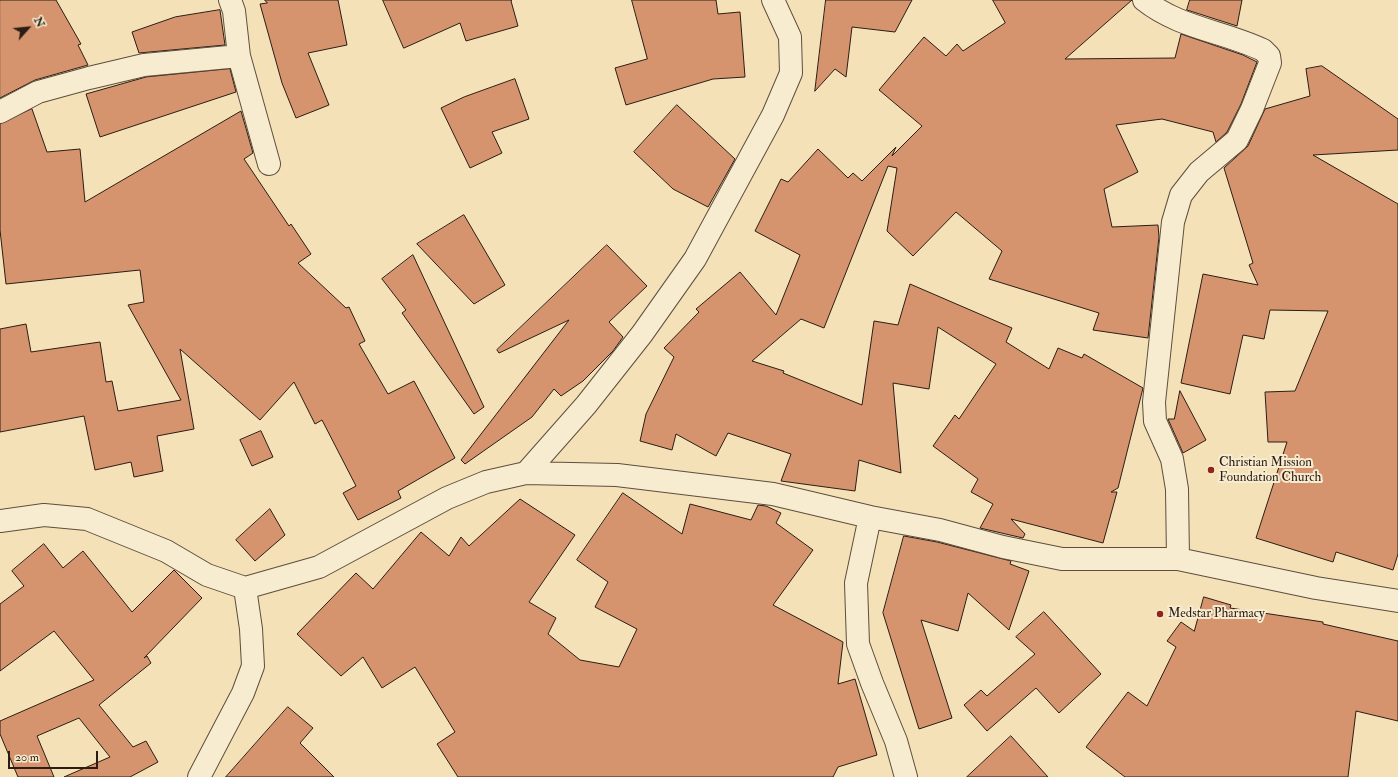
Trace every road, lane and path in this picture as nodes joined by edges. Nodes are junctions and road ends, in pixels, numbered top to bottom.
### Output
1 (230, 0) edge
2 (773, 0) edge
3 (1144, 0) edge
4 (239, 56) junction
5 (0, 112) edge
6 (269, 164) dead end
7 (526, 472) junction
8 (870, 517) junction
9 (0, 521) edge
10 (1178, 559) junction
11 (245, 588) junction
12 (1398, 601) edge
13 (199, 777) edge
14 (906, 777) edge

1 - 4 street
2 - 7 street
3 - 10 street
4 - 5 street
4 - 6 street
7 - 8 street
7 - 11 street
8 - 10 street
8 - 14 street
9 - 11 street
10 - 12 street
11 - 13 street

